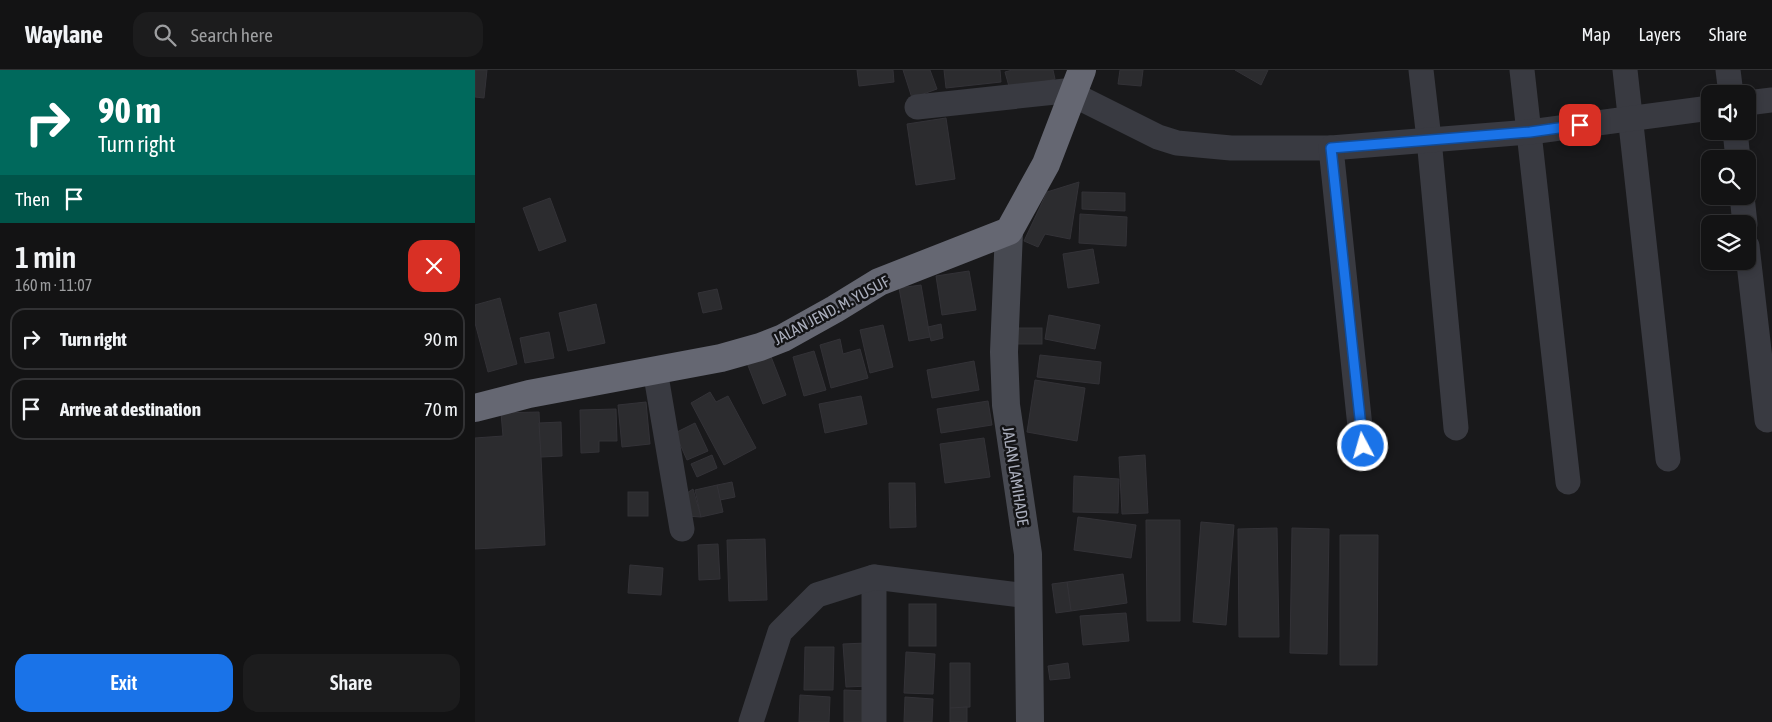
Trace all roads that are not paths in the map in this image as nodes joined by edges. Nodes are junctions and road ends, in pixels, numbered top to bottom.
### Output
1 (1421, 70) edge
2 (1522, 70) edge
3 (1625, 70) edge
4 (1728, 70) edge
5 (1076, 84) edge
6 (1730, 85) edge
7 (1772, 100) edge
8 (1756, 102) edge
9 (917, 107) dead end
10 (1701, 109) edge
11 (1630, 119) junction
12 (1530, 132) junction
13 (1429, 139) junction
14 (1331, 148) junction
15 (1009, 231) junction
16 (1750, 270) edge
17 (655, 370) junction
18 (475, 408) edge
19 (1767, 420) dead end
20 (1456, 428) dead end
21 (1363, 446) dead end
22 (1668, 459) dead end
23 (1568, 482) dead end
24 (682, 529) dead end
25 (874, 577) junction
26 (1028, 596) junction
27 (751, 722) edge
28 (875, 722) edge
29 (1030, 722) edge

1 - 13 street
2 - 12 street
3 - 11 street
4 - 6 street
5 - 9 street
5 - 14 street
5 - 15 highway
7 - 8 street
10 - 11 street
11 - 12 street
11 - 22 street
12 - 13 street
12 - 23 street
13 - 14 street
13 - 20 street
14 - 21 street
15 - 17 highway, JALAN JEND. M. YUSUF
15 - 26 street, JALAN LAMIHADE
16 - 19 street
17 - 18 highway, JALAN JEND. M. YUSUF
17 - 24 street
25 - 26 street
25 - 27 street
25 - 28 street
26 - 29 street, JALAN LAMIHADE

